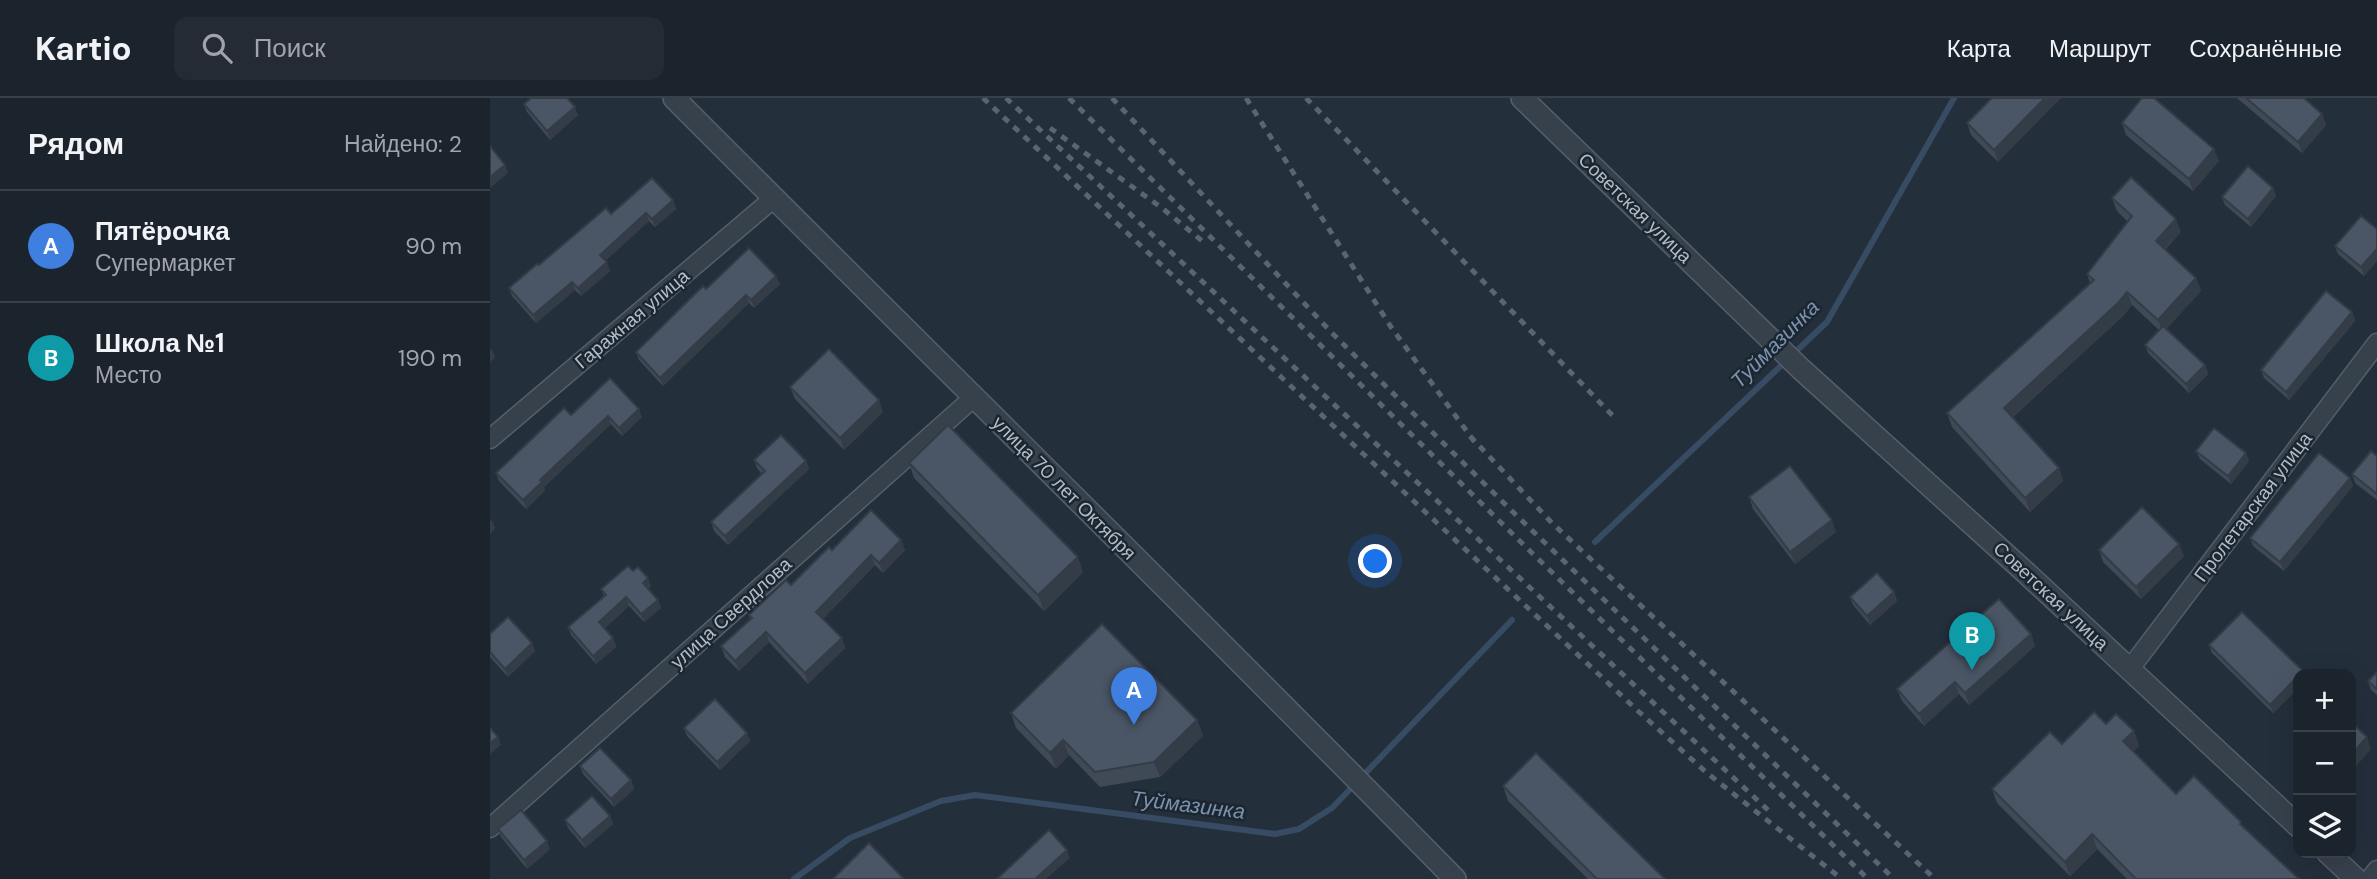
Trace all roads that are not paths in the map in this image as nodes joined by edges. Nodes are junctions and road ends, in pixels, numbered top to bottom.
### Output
1 (674, 98) edge
2 (1522, 98) edge
3 (774, 198) junction
4 (2377, 343) edge
5 (973, 398) junction
6 (490, 439) edge
7 (2129, 670) junction
8 (2293, 821) edge
9 (490, 828) edge
10 (2333, 858) edge
11 (2377, 870) edge
12 (1455, 879) edge
13 (2356, 879) edge
14 (2370, 879) edge

1 - 3 street, улица 70 лет Октября
2 - 7 street, Советская улица
3 - 5 street, улица 70 лет Октября
3 - 6 street, Гаражная улица
4 - 7 street, Пролетарская улица
5 - 9 street, улица Свердлова
5 - 12 street, улица 70 лет Октября
7 - 8 street, Советская улица
10 - 13 street
11 - 14 street

